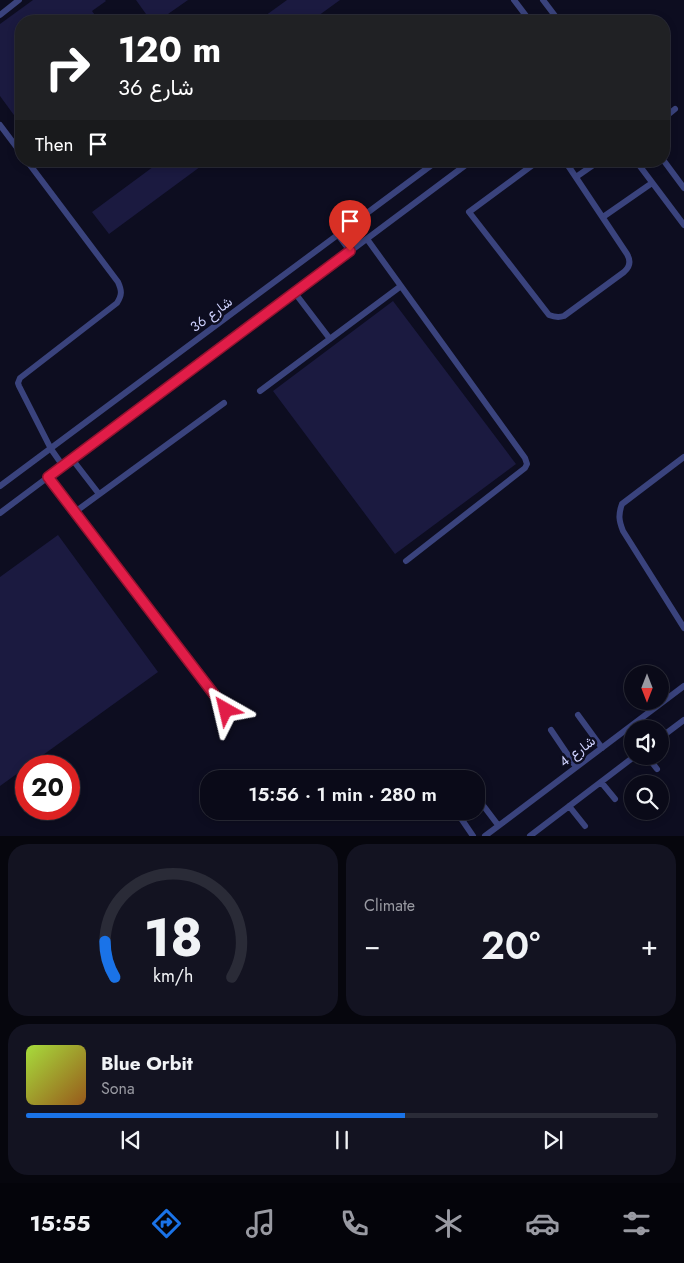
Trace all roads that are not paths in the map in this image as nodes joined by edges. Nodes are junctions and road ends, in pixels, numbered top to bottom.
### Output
1 (19, 0) edge
2 (514, 0) edge
3 (543, 0) edge
4 (0, 15) edge
5 (525, 15) edge
6 (554, 15) edge
7 (674, 109) dead end
8 (670, 113) edge
9 (0, 125) edge
10 (15, 145) edge
11 (32, 167) edge
12 (429, 167) edge
13 (463, 167) edge
14 (530, 167) edge
15 (569, 167) edge
16 (590, 167) edge
17 (641, 167) edge
18 (668, 167) edge
19 (576, 177) junction
20 (652, 182) junction
21 (684, 188) edge
22 (603, 217) junction
23 (684, 225) edge
24 (338, 235) junction
25 (367, 239) junction
26 (350, 251) junction
27 (401, 286) junction
28 (295, 293) junction
29 (330, 339) junction
30 (260, 391) dead end
31 (224, 403) dead end
32 (51, 448) junction
33 (684, 457) edge
34 (72, 459) junction
35 (63, 466) junction
36 (48, 477) junction
37 (0, 486) edge
38 (99, 494) junction
39 (75, 512) junction
40 (0, 513) edge
41 (406, 561) dead end
42 (684, 628) edge
43 (684, 686) edge
44 (226, 710) dead end
45 (578, 714) dead end
46 (684, 720) edge
47 (551, 730) dead end
48 (669, 731) edge
49 (602, 748) junction
50 (624, 764) edge
51 (654, 765) edge
52 (576, 767) junction
53 (657, 769) dead end
54 (601, 782) junction
55 (615, 799) dead end
56 (569, 806) junction
57 (485, 808) edge
58 (462, 820) edge
59 (498, 825) junction
60 (585, 826) dead end
61 (474, 836) edge
62 (485, 836) edge
63 (530, 836) edge

1 - 4 lane
2 - 5 lane
3 - 6 lane
7 - 8 lane
9 - 10 lane
11 - 32 lane
12 - 24 lane, شارع 36
13 - 25 lane
14 - 22 lane
15 - 19 lane
16 - 19 lane
17 - 20 lane
18 - 21 lane
19 - 22 lane
20 - 22 lane
20 - 23 lane
24 - 26 lane
24 - 32 lane, شارع 36
25 - 26 lane
25 - 27 lane
26 - 28 lane
27 - 29 lane
27 - 41 lane
28 - 29 lane
28 - 34 lane
29 - 30 lane
31 - 38 lane
32 - 35 lane
32 - 37 lane, شارع 36
33 - 42 lane
34 - 35 lane
34 - 38 lane
35 - 36 lane
36 - 39 lane
36 - 40 lane
38 - 39 lane
39 - 44 lane
43 - 49 lane, شارع 4
45 - 49 lane
46 - 48 lane
47 - 52 lane
49 - 52 lane, شارع 4
50 - 54 lane
51 - 53 lane
52 - 59 lane, شارع 4
54 - 55 lane
54 - 56 lane
56 - 60 lane
56 - 63 lane
57 - 59 lane
58 - 61 lane
59 - 62 lane, شارع 4

